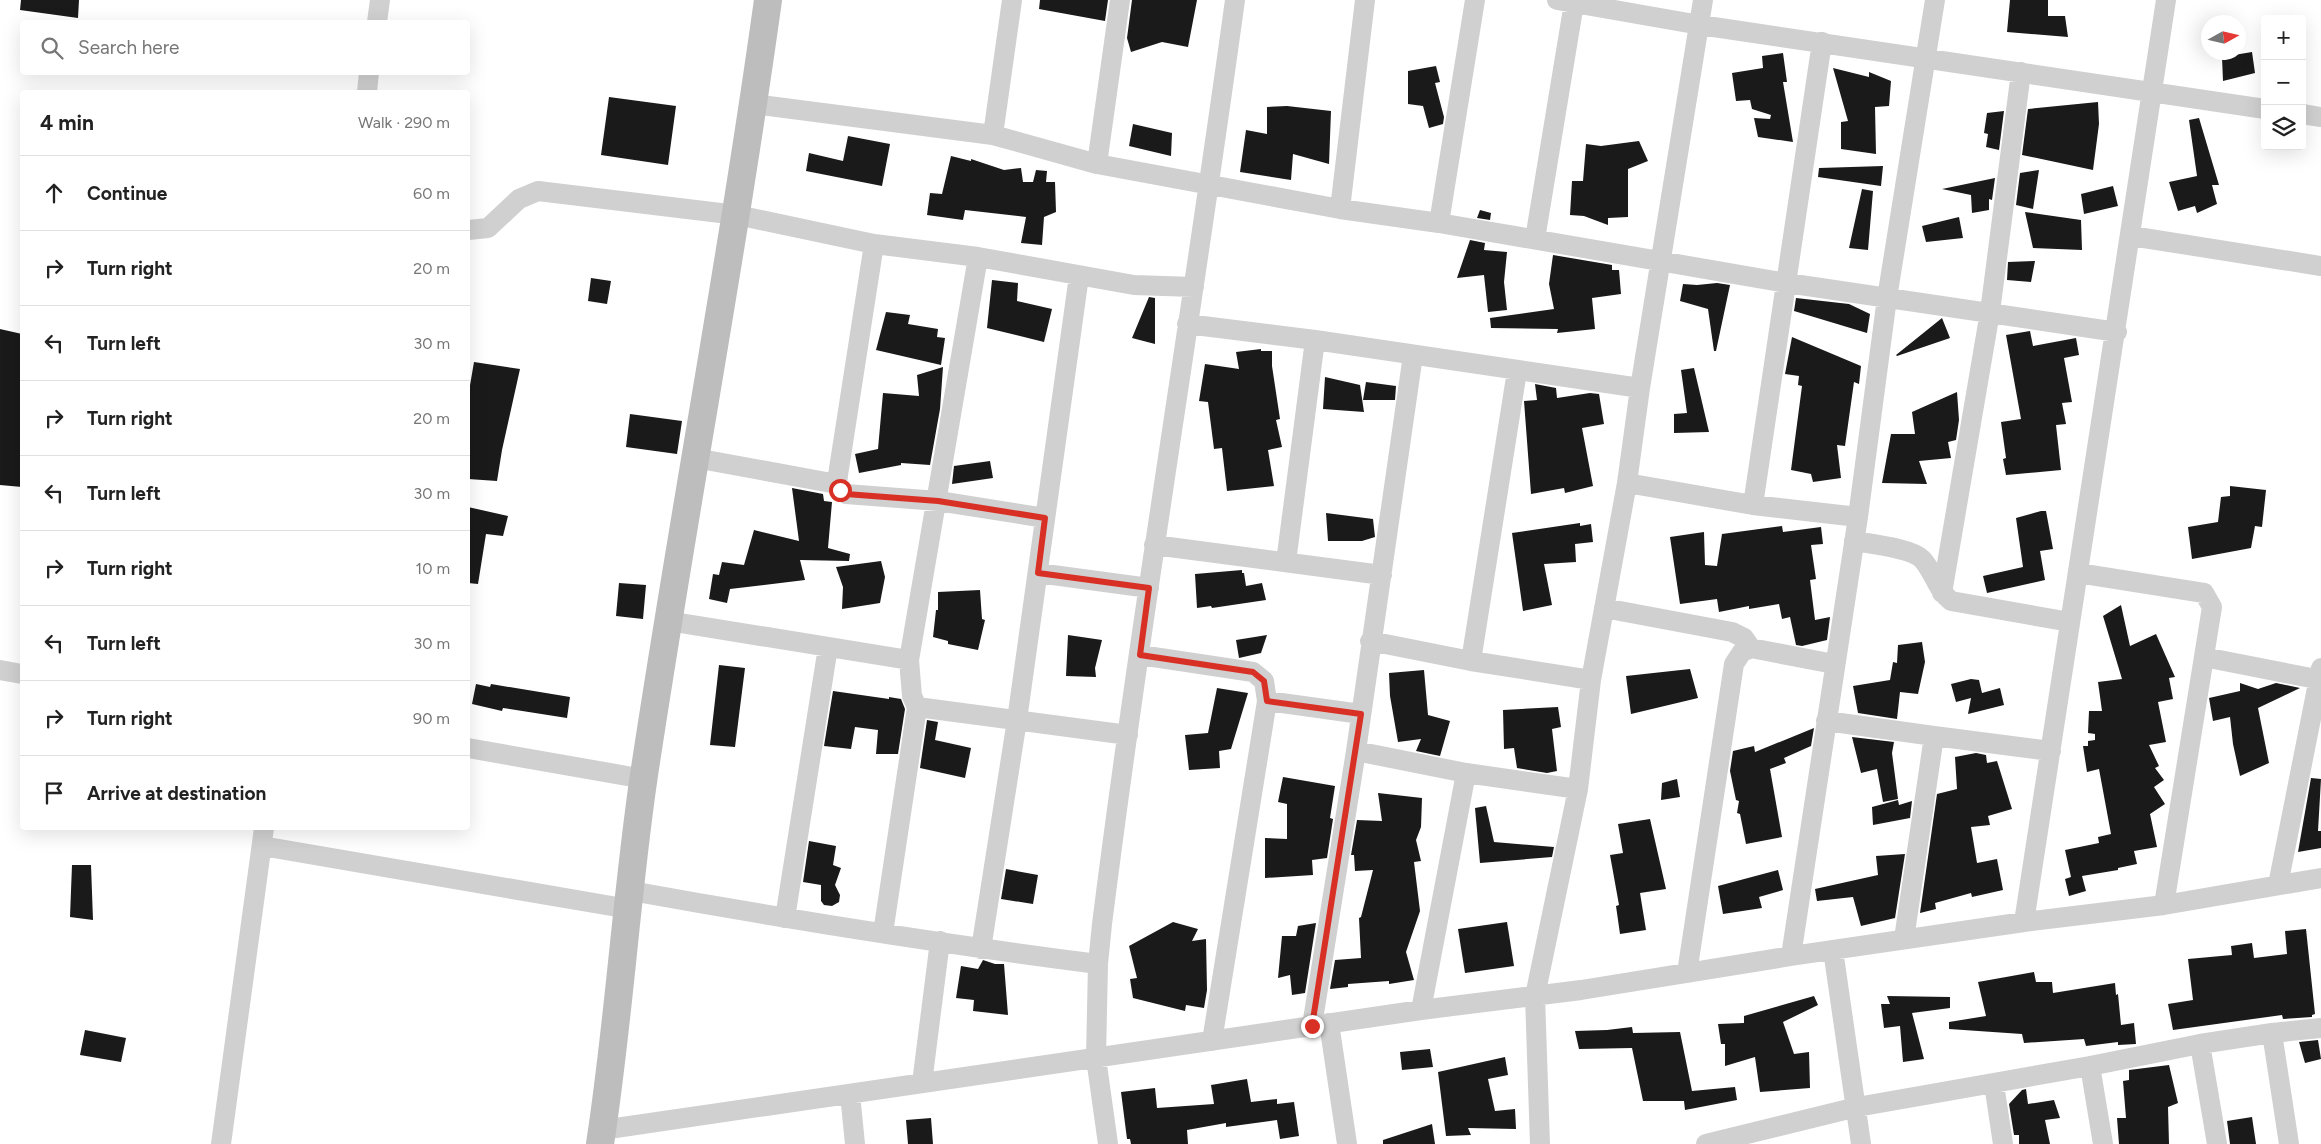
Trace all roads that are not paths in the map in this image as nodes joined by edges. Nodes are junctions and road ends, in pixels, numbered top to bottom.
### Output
1 (380, 0) edge
2 (768, 0) edge
3 (1012, 0) edge
4 (1120, 0) edge
5 (1235, 0) edge
6 (1365, 0) edge
7 (1475, 0) edge
8 (1703, 0) edge
9 (1935, 0) edge
10 (2166, 0) edge
11 (1566, 1) edge
12 (376, 20) edge
13 (1700, 25) junction
14 (1822, 42) junction
15 (1927, 58) junction
16 (2021, 72) junction
17 (370, 75) edge
18 (367, 90) edge
19 (2154, 93) junction
20 (753, 104) junction
21 (2261, 108) edge
22 (2306, 115) edge
23 (2321, 117) edge
24 (993, 135) junction
25 (1097, 164) junction
26 (1210, 185) junction
27 (1340, 209) junction
28 (736, 216) junction
29 (1439, 223) junction
30 (470, 230) edge
31 (2130, 236) junction
32 (1535, 239) junction
33 (874, 244) junction
34 (978, 257) junction
35 (1661, 262) junction
36 (2321, 266) edge
37 (1079, 276) junction
38 (1787, 283) junction
39 (1194, 287) junction
40 (1887, 298) junction
41 (1990, 312) junction
42 (1188, 324) junction
43 (2116, 332) junction
44 (1315, 340) junction
45 (1413, 355) junction
46 (1517, 371) junction
47 (1640, 388) junction
48 (695, 458) junction
49 (1627, 483) junction
50 (837, 484) junction
51 (938, 501) junction
52 (1753, 505) junction
53 (1858, 517) junction
54 (1045, 518) junction
55 (1854, 541) junction
56 (1154, 545) junction
57 (1286, 562) junction
58 (1038, 573) junction
59 (2078, 573) junction
60 (1382, 575) junction
61 (1149, 588) junction
62 (1942, 593) junction
63 (1604, 608) junction
64 (668, 621) junction
65 (2070, 622) junction
66 (1370, 641) junction
67 (828, 647) junction
68 (1751, 648) junction
69 (1140, 655) junction
70 (2204, 657) junction
71 (909, 660) junction
72 (1471, 661) junction
73 (1834, 664) junction
74 (0, 670) edge
75 (20, 674) edge
76 (2320, 676) edge
77 (1591, 680) junction
78 (1267, 701) junction
79 (917, 707) junction
80 (1361, 714) junction
81 (1017, 720) junction
82 (1826, 720) junction
83 (1128, 735) junction
84 (1934, 736) junction
85 (470, 748) edge
86 (1356, 751) junction
87 (2051, 751) junction
88 (1466, 772) junction
89 (644, 779) junction
90 (1578, 789) junction
91 (263, 837) edge
92 (2321, 878) edge
93 (2278, 885) junction
94 (630, 900) junction
95 (2164, 905) junction
96 (785, 918) junction
97 (2024, 922) junction
98 (884, 934) junction
99 (1904, 940) junction
100 (940, 941) junction
101 (981, 949) junction
102 (1833, 950) junction
103 (1791, 956) junction
104 (1098, 964) junction
105 (1687, 973) junction
106 (1535, 996) junction
107 (1421, 1010) junction
108 (1320, 1025) junction
109 (2321, 1028) edge
110 (2272, 1033) junction
111 (1212, 1041) junction
112 (2200, 1044) junction
113 (1096, 1058) junction
114 (2090, 1066) junction
115 (922, 1083) junction
116 (1994, 1084) junction
117 (850, 1094) junction
118 (1857, 1107) junction
119 (601, 1137) edge
120 (1713, 1143) edge
121 (221, 1144) edge
122 (855, 1144) edge
123 (1108, 1144) edge
124 (1346, 1144) edge
125 (1540, 1144) edge
126 (1862, 1144) edge
127 (2003, 1144) edge
128 (2103, 1144) edge
129 (2217, 1144) edge
130 (2289, 1144) edge

1 - 12 street
2 - 20 street
3 - 24 street
4 - 25 street
5 - 26 street
6 - 27 street
7 - 29 street
8 - 13 street
9 - 15 street
10 - 19 street
11 - 13 street
11 - 32 street
13 - 14 street
13 - 35 street
14 - 15 street
14 - 38 street
15 - 16 street
15 - 40 street
16 - 19 street
16 - 41 street
17 - 18 street
19 - 21 street
19 - 31 street
20 - 24 street
20 - 28 street
22 - 23 street
24 - 25 street
25 - 26 street
26 - 27 street
26 - 39 street
27 - 29 street
28 - 30 street
28 - 33 street
28 - 48 street
29 - 32 street
31 - 36 street
31 - 43 street
32 - 35 street
33 - 34 street
33 - 50 street
34 - 37 street
34 - 51 street
35 - 38 street
35 - 47 street
37 - 39 street
37 - 54 street
38 - 40 street
38 - 52 street
39 - 42 street
40 - 41 street
40 - 53 street
41 - 43 street
41 - 62 street
42 - 44 street
42 - 56 street
43 - 59 street
44 - 45 street
44 - 57 street
45 - 46 street
45 - 60 street
46 - 47 street
46 - 72 street
47 - 49 street
48 - 50 street
48 - 64 street
49 - 52 street
49 - 63 street
50 - 51 street
51 - 54 street
51 - 71 street
52 - 53 street
53 - 55 street
54 - 58 street
55 - 62 street
55 - 73 street
56 - 57 street
56 - 61 street
57 - 60 street
58 - 61 street
58 - 81 street
59 - 65 street
59 - 70 street
60 - 66 street
61 - 69 street
62 - 65 street
63 - 68 street
63 - 77 street
64 - 67 street
64 - 89 street
65 - 87 street
66 - 72 street
66 - 80 street
67 - 71 street
67 - 96 street
68 - 73 street
68 - 105 street
69 - 78 street
69 - 83 street
70 - 76 street
70 - 95 street
71 - 79 street
72 - 77 street
73 - 82 street
74 - 75 street
76 - 93 street
77 - 90 street
78 - 80 street
78 - 111 street
79 - 81 street
79 - 98 street
80 - 86 street
81 - 83 street
81 - 101 street
82 - 84 street
82 - 103 street
83 - 104 street
84 - 87 street
84 - 99 street
85 - 89 street
86 - 88 street
86 - 108 street
87 - 97 street
88 - 90 street
88 - 107 street
89 - 94 street
90 - 106 street
91 - 94 street
91 - 121 street
92 - 93 street
93 - 95 street
94 - 96 street
94 - 119 street
95 - 97 street
96 - 98 street
97 - 99 street
98 - 100 street
99 - 102 street
100 - 101 street
100 - 115 street
101 - 104 street
102 - 103 street
102 - 118 street
103 - 105 street
104 - 113 street
105 - 106 street
106 - 107 street
106 - 125 street
107 - 108 street
108 - 111 street
108 - 124 street
109 - 110 street
110 - 112 street
110 - 130 street
111 - 113 street
112 - 114 street
112 - 129 street
113 - 115 street
113 - 123 street
114 - 116 street
114 - 128 street
115 - 117 street
116 - 118 street
116 - 127 street
117 - 119 street
117 - 122 street
118 - 120 street
118 - 126 street

